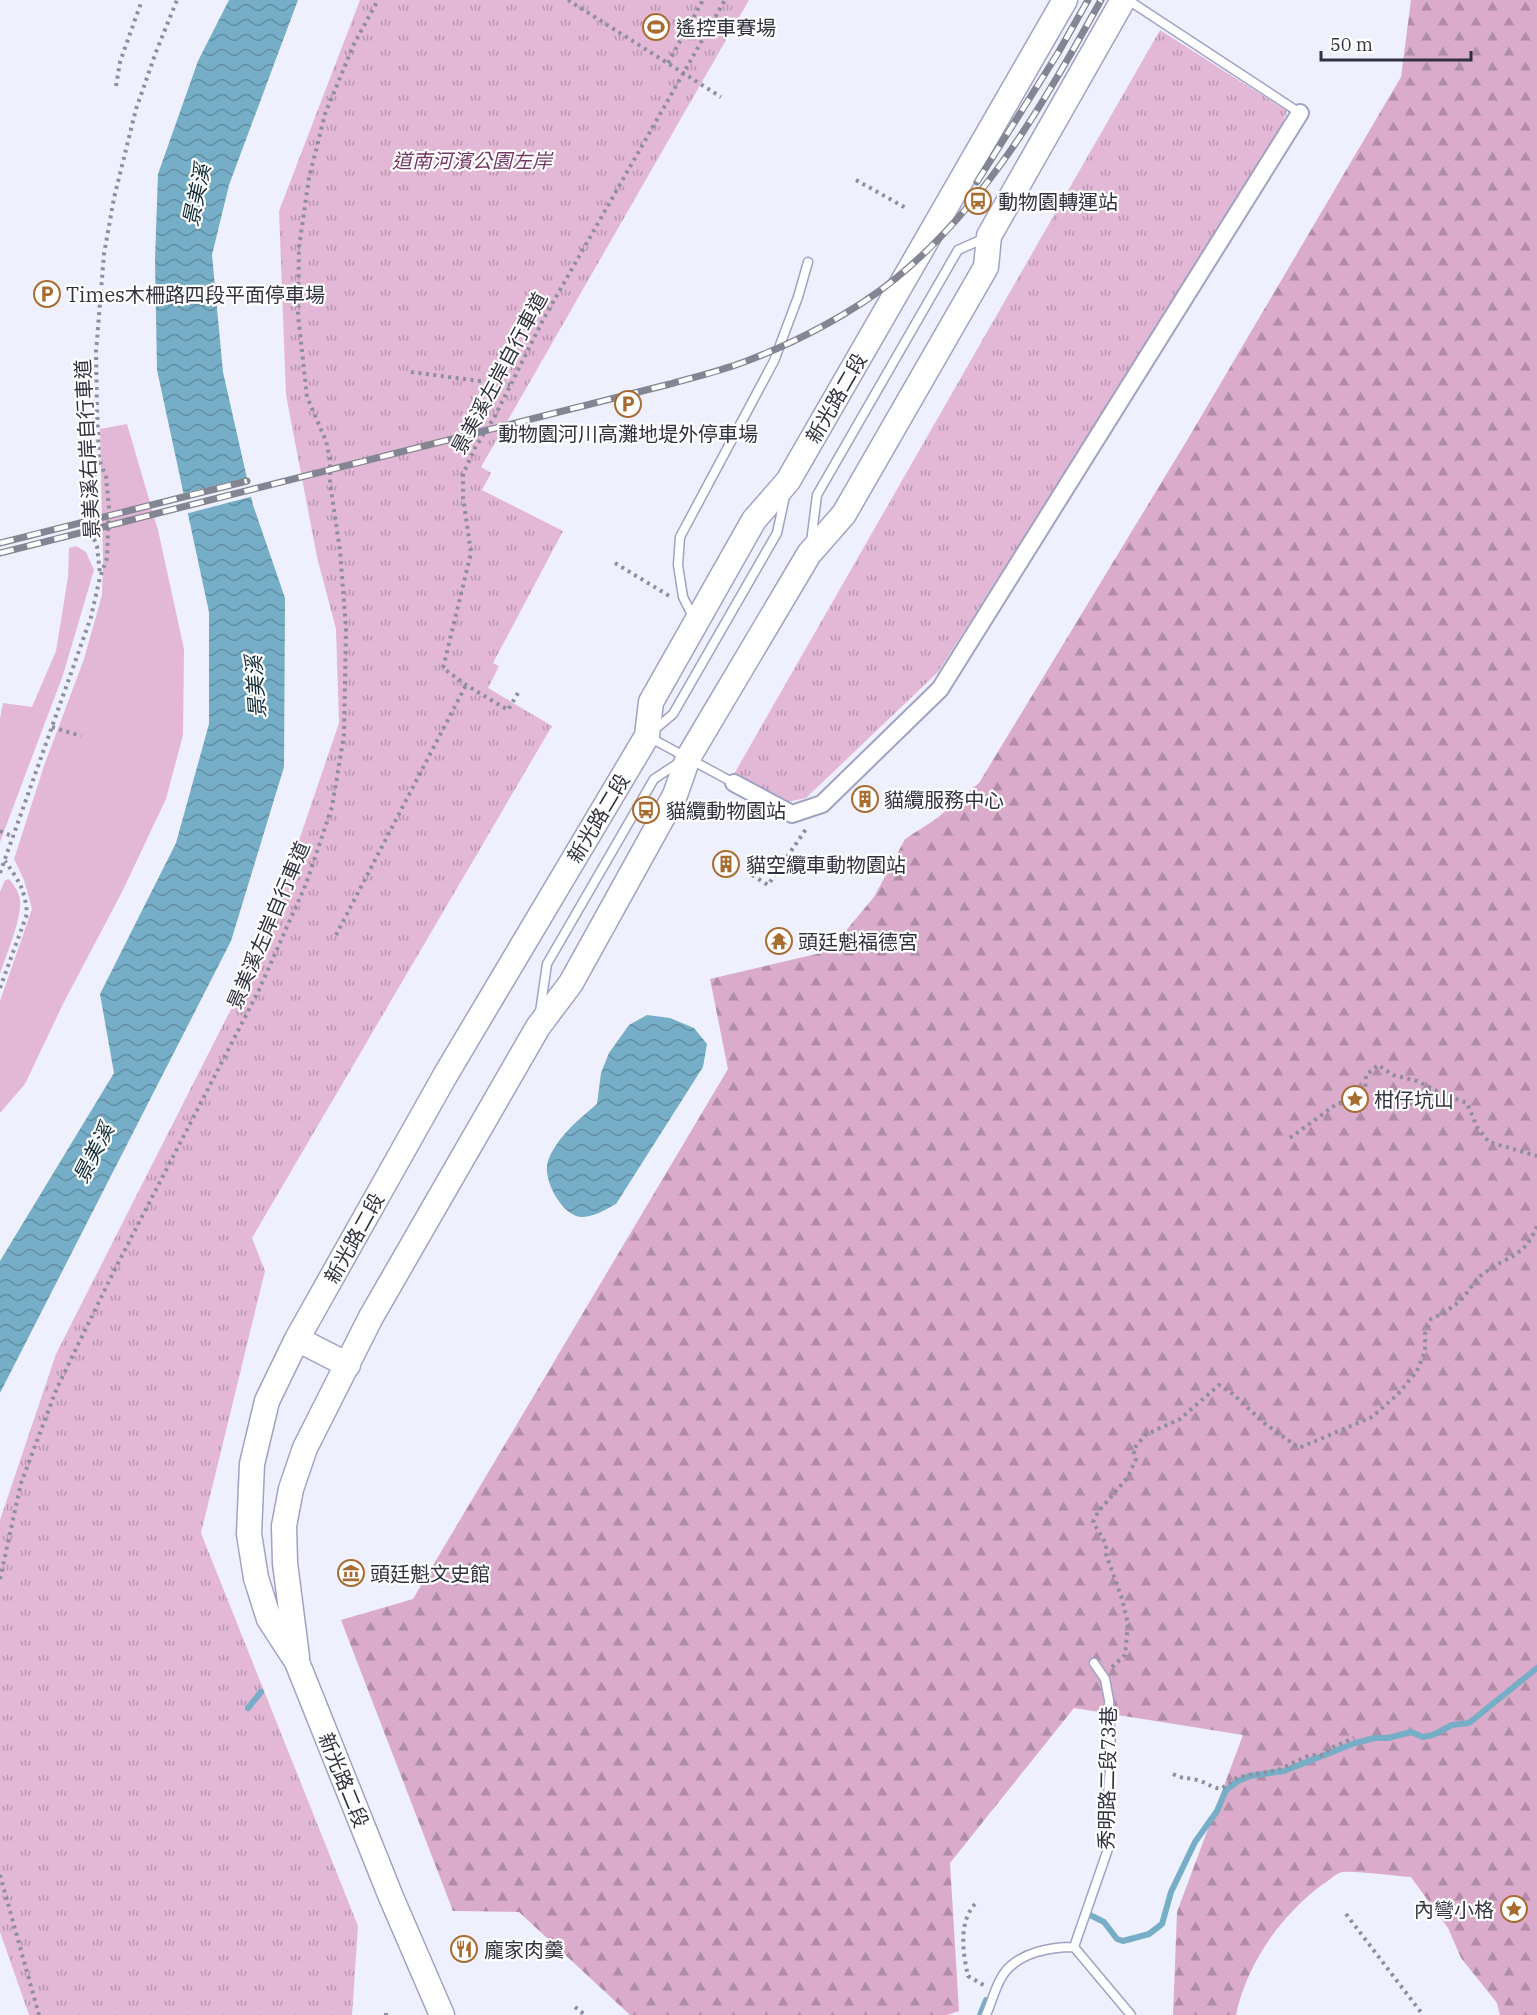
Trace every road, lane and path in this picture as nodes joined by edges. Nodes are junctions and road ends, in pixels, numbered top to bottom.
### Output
1 (142, 0) edge
2 (177, 0) edge
3 (378, 0) edge
4 (568, 0) edge
5 (704, 0) edge
6 (725, 0) edge
7 (1065, 0) edge
8 (1123, 0) edge
9 (1128, 0) edge
10 (668, 63) junction
11 (684, 73) junction
12 (116, 86) dead end
13 (721, 97) dead end
14 (1300, 113) joint
15 (856, 180) dead end
16 (906, 208) dead end
17 (989, 236) junction
18 (808, 262) dead end
19 (411, 372) dead end
20 (510, 385) junction
21 (99, 459) junction
22 (788, 481) junction
23 (809, 554) junction
24 (615, 563) dead end
25 (100, 577) junction
26 (679, 603) dead end
27 (696, 623) junction
28 (466, 685) junction
29 (518, 693) dead end
30 (52, 727) junction
31 (81, 736) dead end
32 (647, 736) junction
33 (688, 758) junction
34 (734, 783) joint
35 (822, 804) junction
36 (0, 831) edge
37 (12, 836) junction
38 (4, 861) junction
39 (0, 873) edge
40 (752, 875) dead end
41 (336, 935) dead end
42 (0, 987) edge
43 (1290, 1138) dead end
44 (1537, 1160) edge
45 (1537, 1226) edge
46 (297, 1340) junction
47 (348, 1365) junction
48 (0, 1579) edge
49 (297, 1662) junction
50 (1094, 1663) dead end
51 (1106, 1679) junction
52 (1354, 1738) dead end
53 (1173, 1774) dead end
54 (0, 1875) edge
55 (975, 1904) dead end
56 (1346, 1914) dead end
57 (1074, 1947) junction
58 (996, 1992) junction
59 (575, 2007) dead end
60 (39, 2015) edge
61 (441, 2015) edge
62 (585, 2015) edge
63 (986, 2015) edge
64 (1131, 2015) edge
65 (1423, 2015) edge

1 - 12 path
2 - 21 path, 景美溪右岸自行車道
3 - 48 path, 景美溪左岸自行車道
4 - 10 path
5 - 10 path
6 - 11 path, 景美溪左岸自行車道
7 - 22 street, 新光路二段
8 - 17 street, 新光路二段
9 - 14 lane
10 - 11 path
11 - 13 path
11 - 20 path, 景美溪左岸自行車道
14 - 35 street
15 - 16 path
17 - 23 street, 新光路二段
17 - 23 lane
18 - 27 lane
19 - 20 path
20 - 28 path, 景美溪左岸自行車道
21 - 25 path, 景美溪右岸自行車道
21 - 25 path
22 - 27 street, 新光路二段
22 - 32 lane
23 - 33 street, 新光路二段
24 - 26 path
25 - 30 path, 景美溪右岸自行車道
27 - 32 street, 新光路二段
28 - 29 path
28 - 41 path
30 - 31 path
30 - 37 path, 景美溪右岸自行車道
32 - 33 lane
32 - 46 street, 新光路二段
33 - 34 lane
33 - 47 street, 新光路二段
34 - 35 street
35 - 40 path
36 - 37 path
37 - 38 path, 景美溪右岸自行車道
38 - 39 path, 景美溪右岸自行車道
38 - 42 path
43 - 44 path
45 - 51 path
46 - 47 street
46 - 49 street, 新光路二段
47 - 49 street, 新光路二段
49 - 61 street, 新光路二段
50 - 51 lane, 秀明路二段73巷
51 - 57 lane, 秀明路二段73巷
52 - 53 path
54 - 60 path
55 - 58 path
56 - 65 path
57 - 58 lane
57 - 64 lane
58 - 63 lane
59 - 62 path

